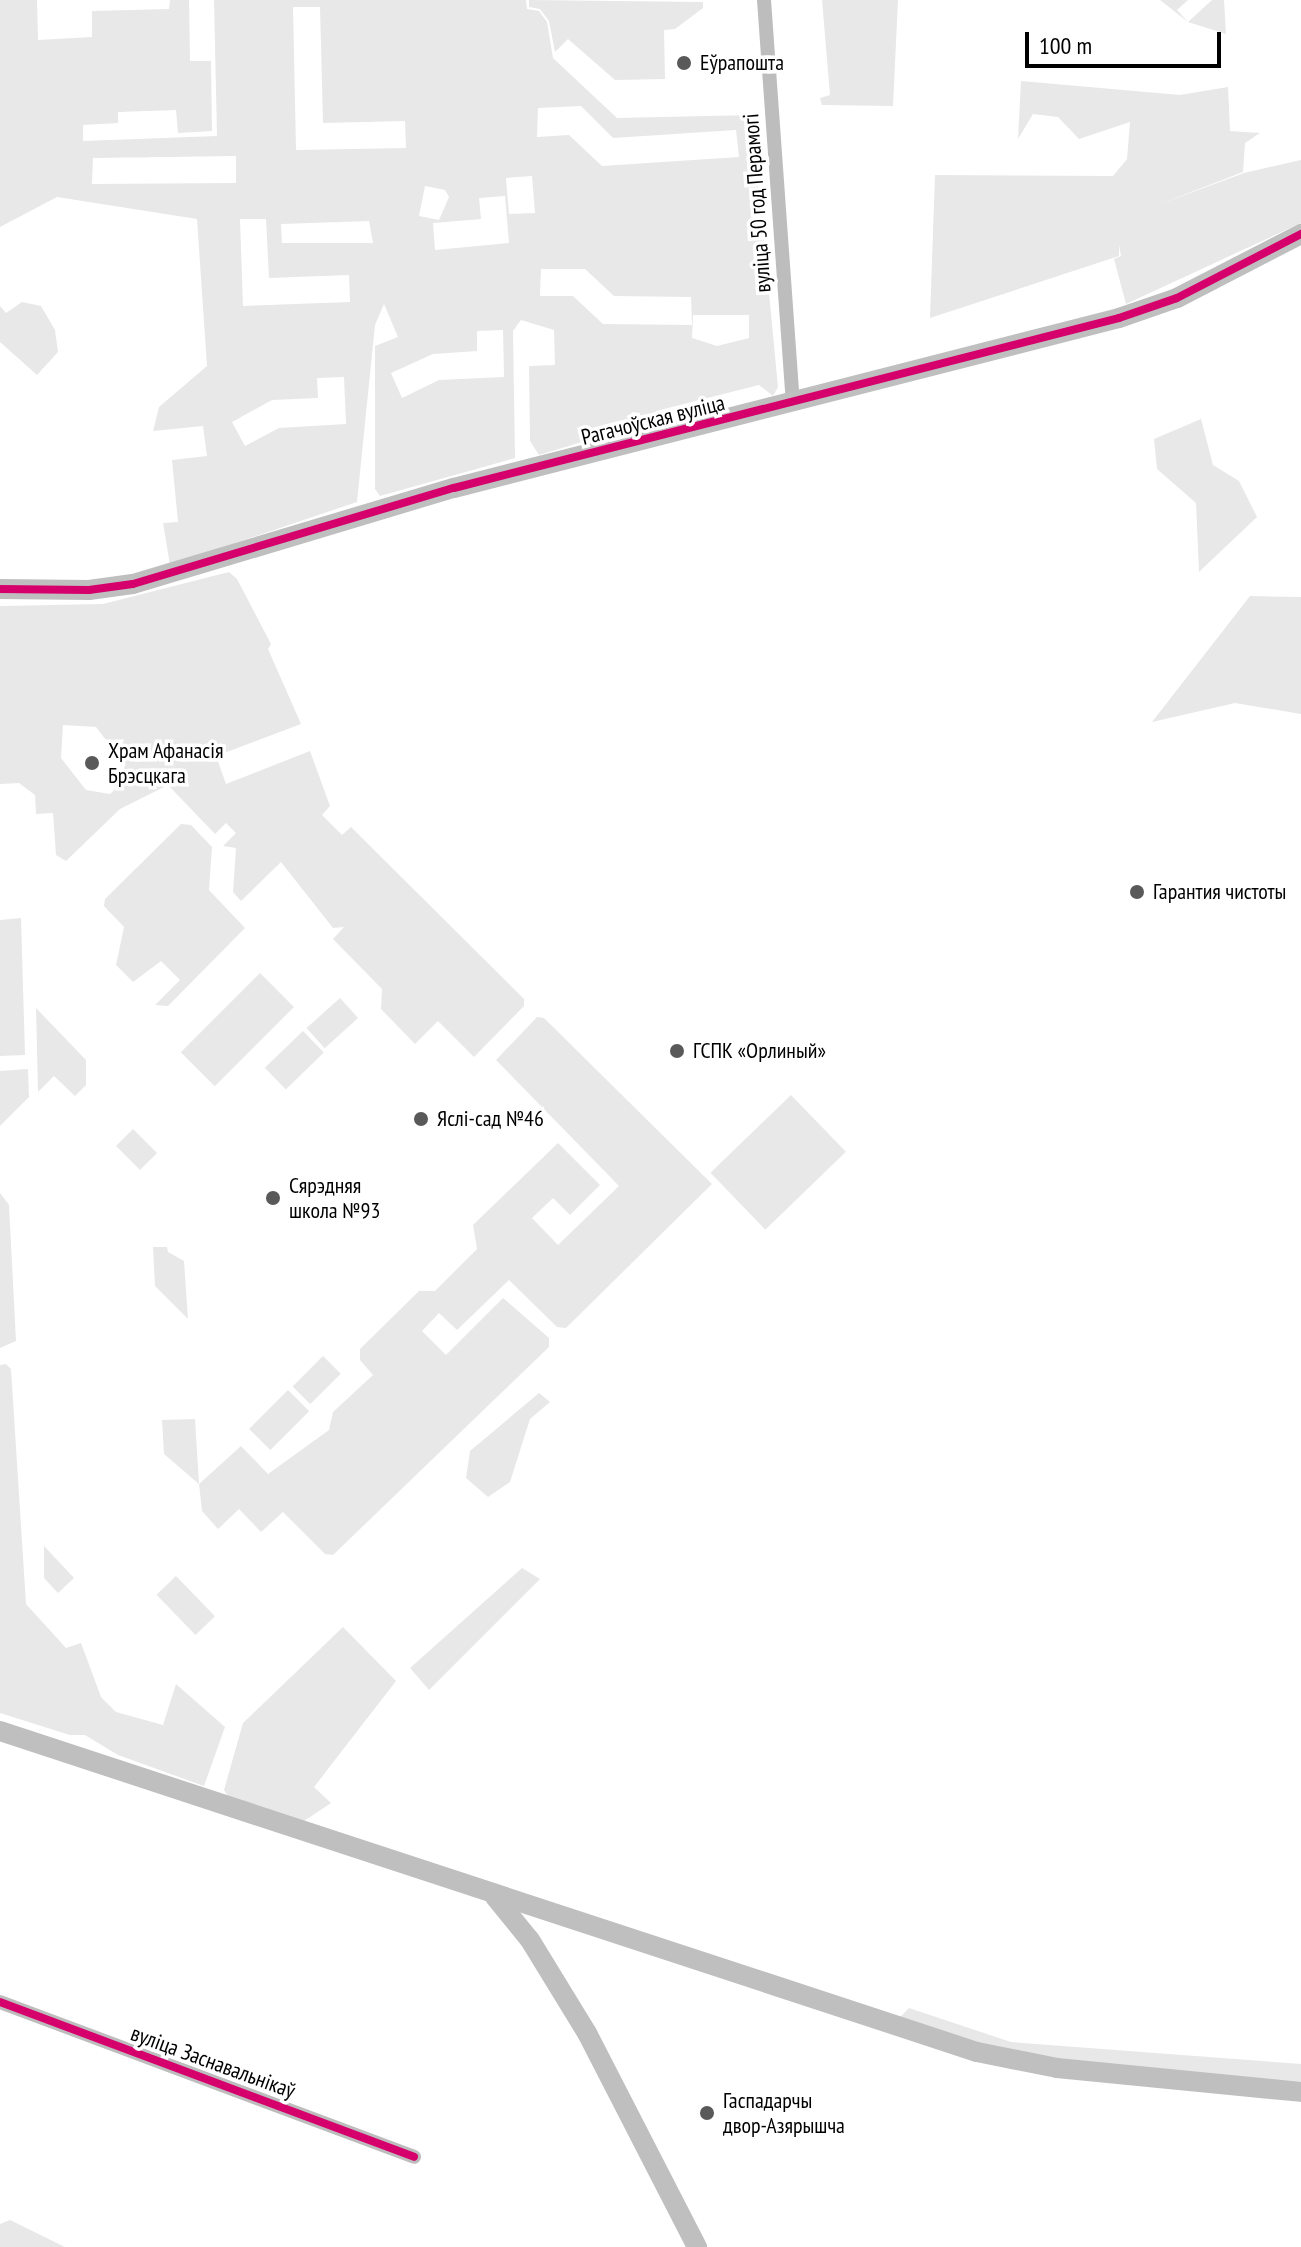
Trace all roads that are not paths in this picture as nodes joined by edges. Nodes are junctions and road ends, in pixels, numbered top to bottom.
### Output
1 (764, 0) edge
2 (1301, 234) edge
3 (793, 402) junction
4 (0, 589) edge
5 (0, 1731) edge
6 (495, 1897) junction
7 (0, 2002) edge
8 (1301, 2092) edge
9 (414, 2157) dead end
10 (697, 2247) edge

1 - 3 street, вуліца 50 год Перамогі
2 - 3 main road, Рагачоўская вуліца
3 - 4 main road, Рагачоўская вуліца
5 - 6 main road
6 - 8 main road
6 - 10 main road
7 - 9 street, вуліца Заснавальнікаў

